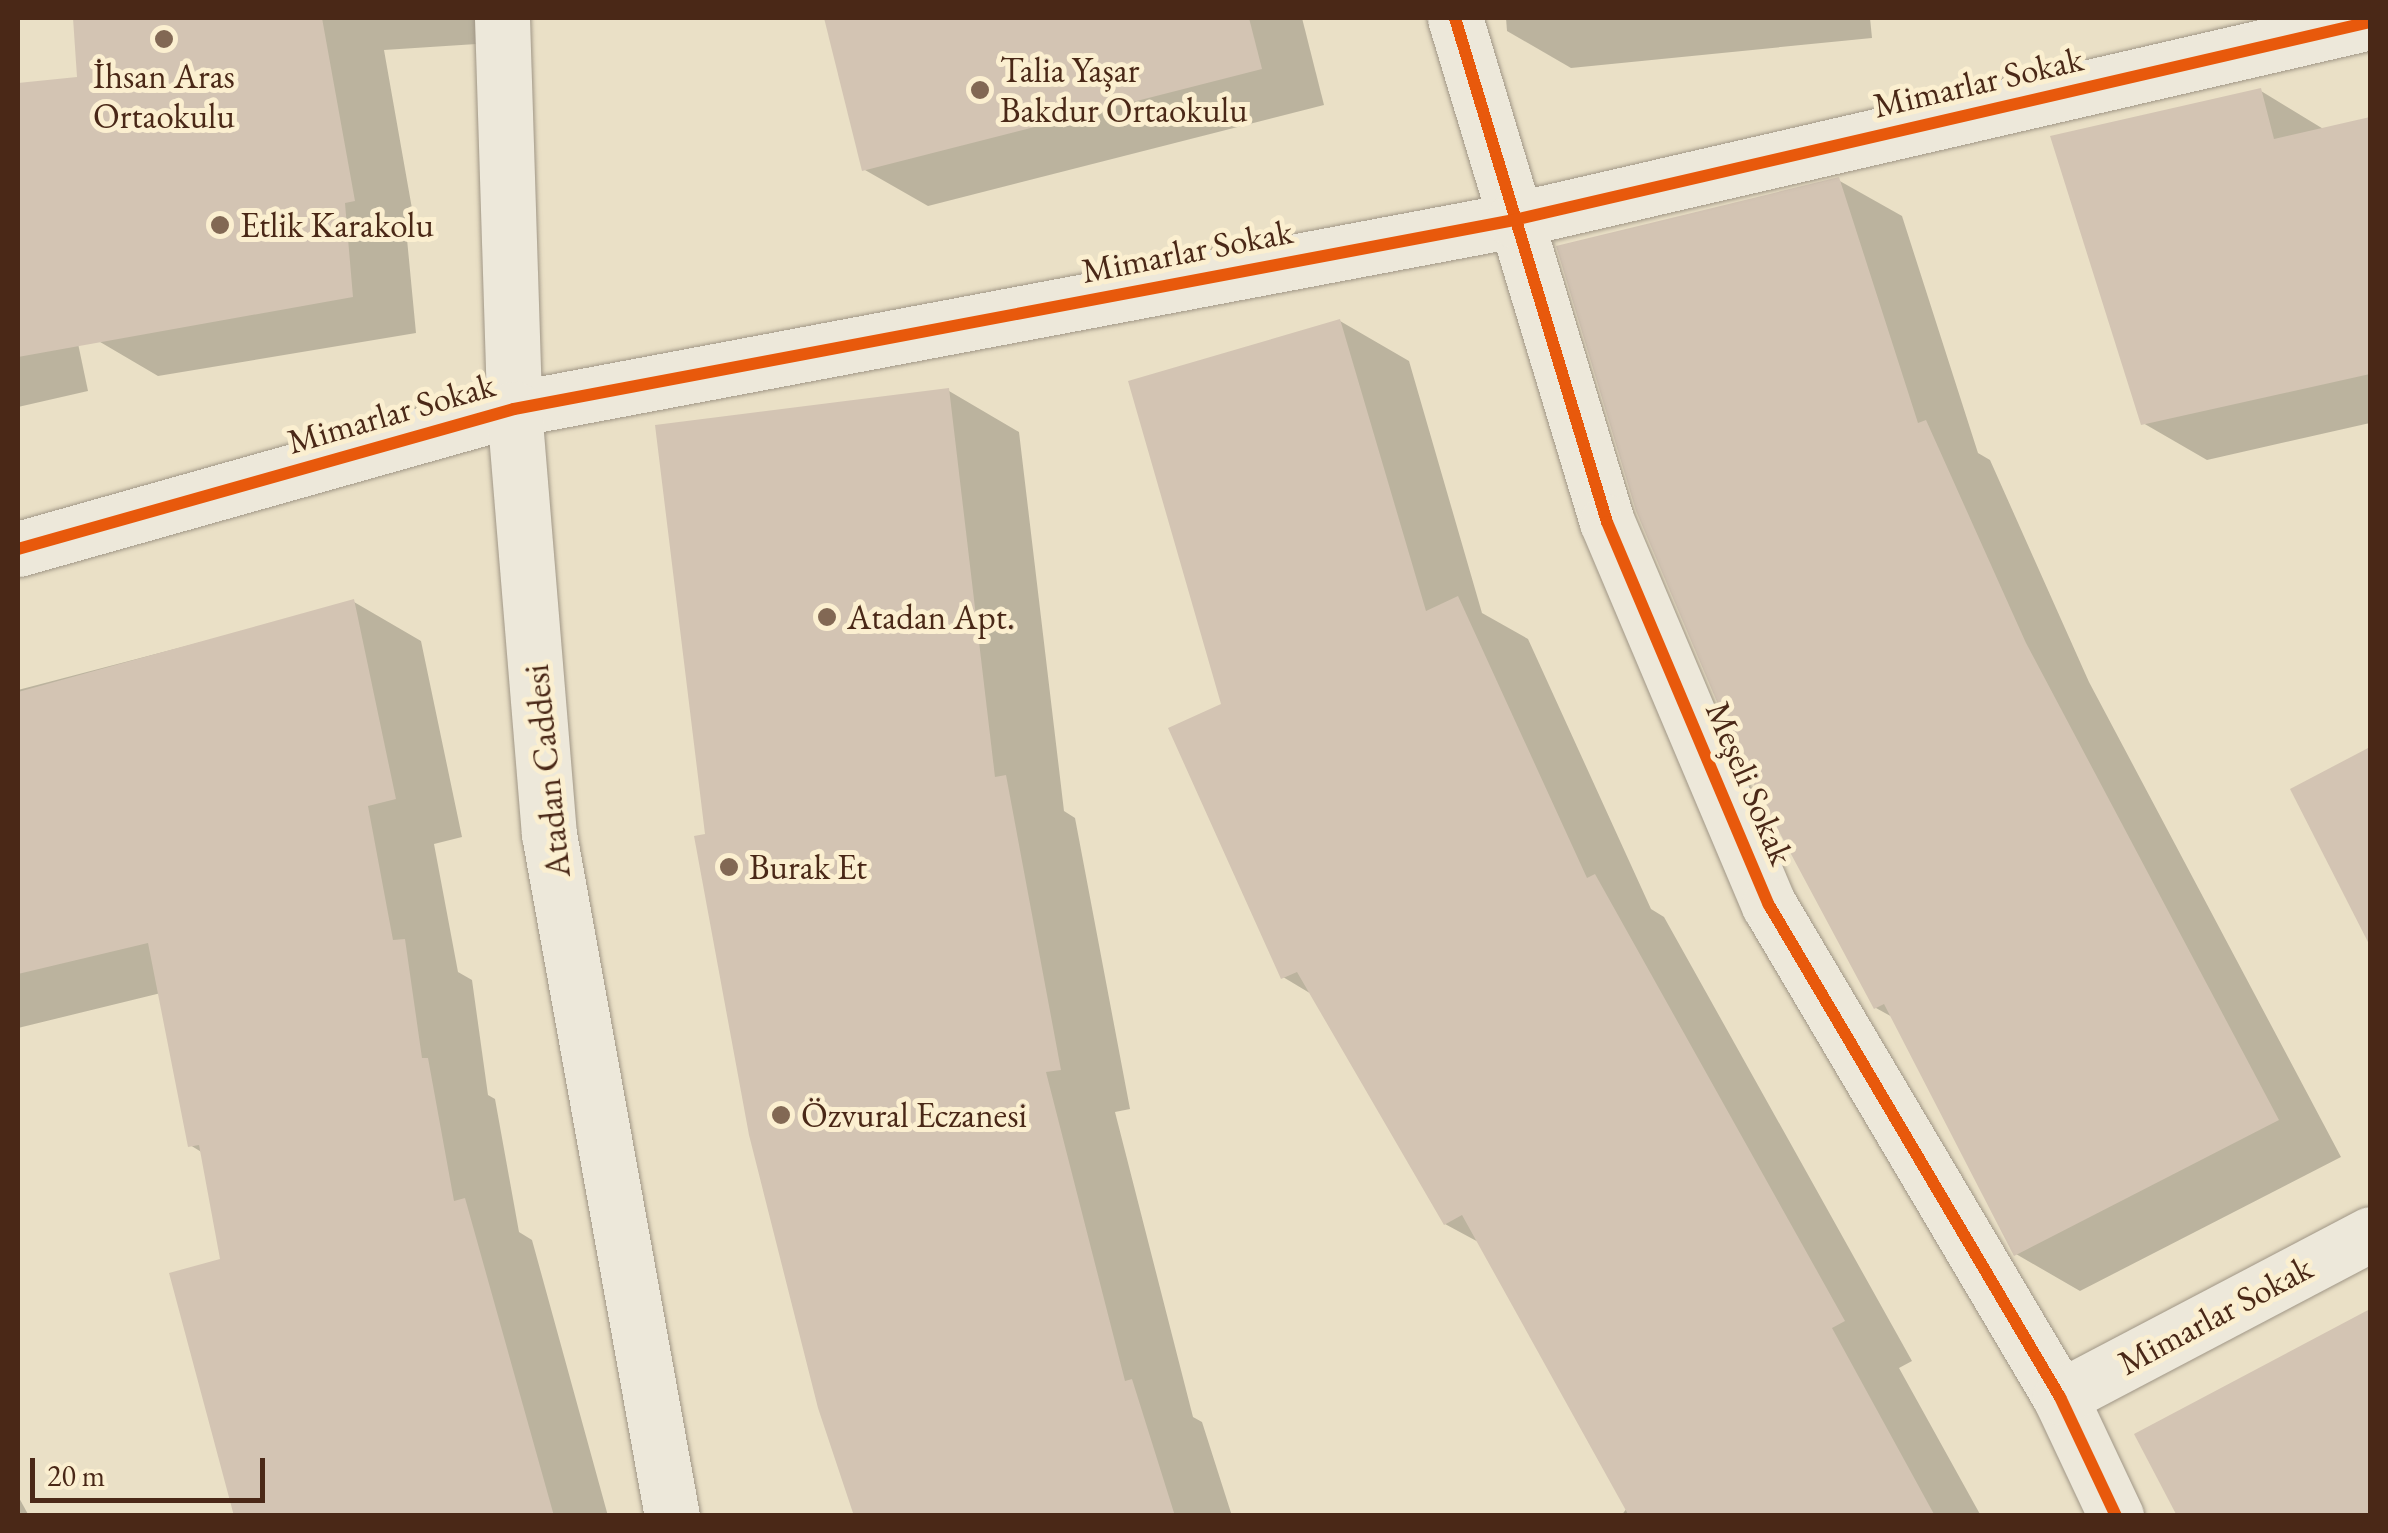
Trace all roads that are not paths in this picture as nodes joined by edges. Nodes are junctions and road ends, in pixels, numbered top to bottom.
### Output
1 (502, 18) edge
2 (1455, 18) edge
3 (2370, 22) edge
4 (1514, 220) junction
5 (514, 409) junction
6 (18, 549) edge
7 (2370, 1234) edge
8 (2060, 1397) junction
9 (672, 1516) edge
10 (2116, 1516) edge

1 - 5 street, Atadan Caddesi
2 - 4 street, Meşeli Sokak
3 - 4 street, Mimarlar Sokak
4 - 5 street, Mimarlar Sokak
4 - 8 street, Meşeli Sokak
5 - 6 street, Mimarlar Sokak
5 - 9 street, Atadan Caddesi
7 - 8 street, Mimarlar Sokak
8 - 10 street, Meşeli Sokak

